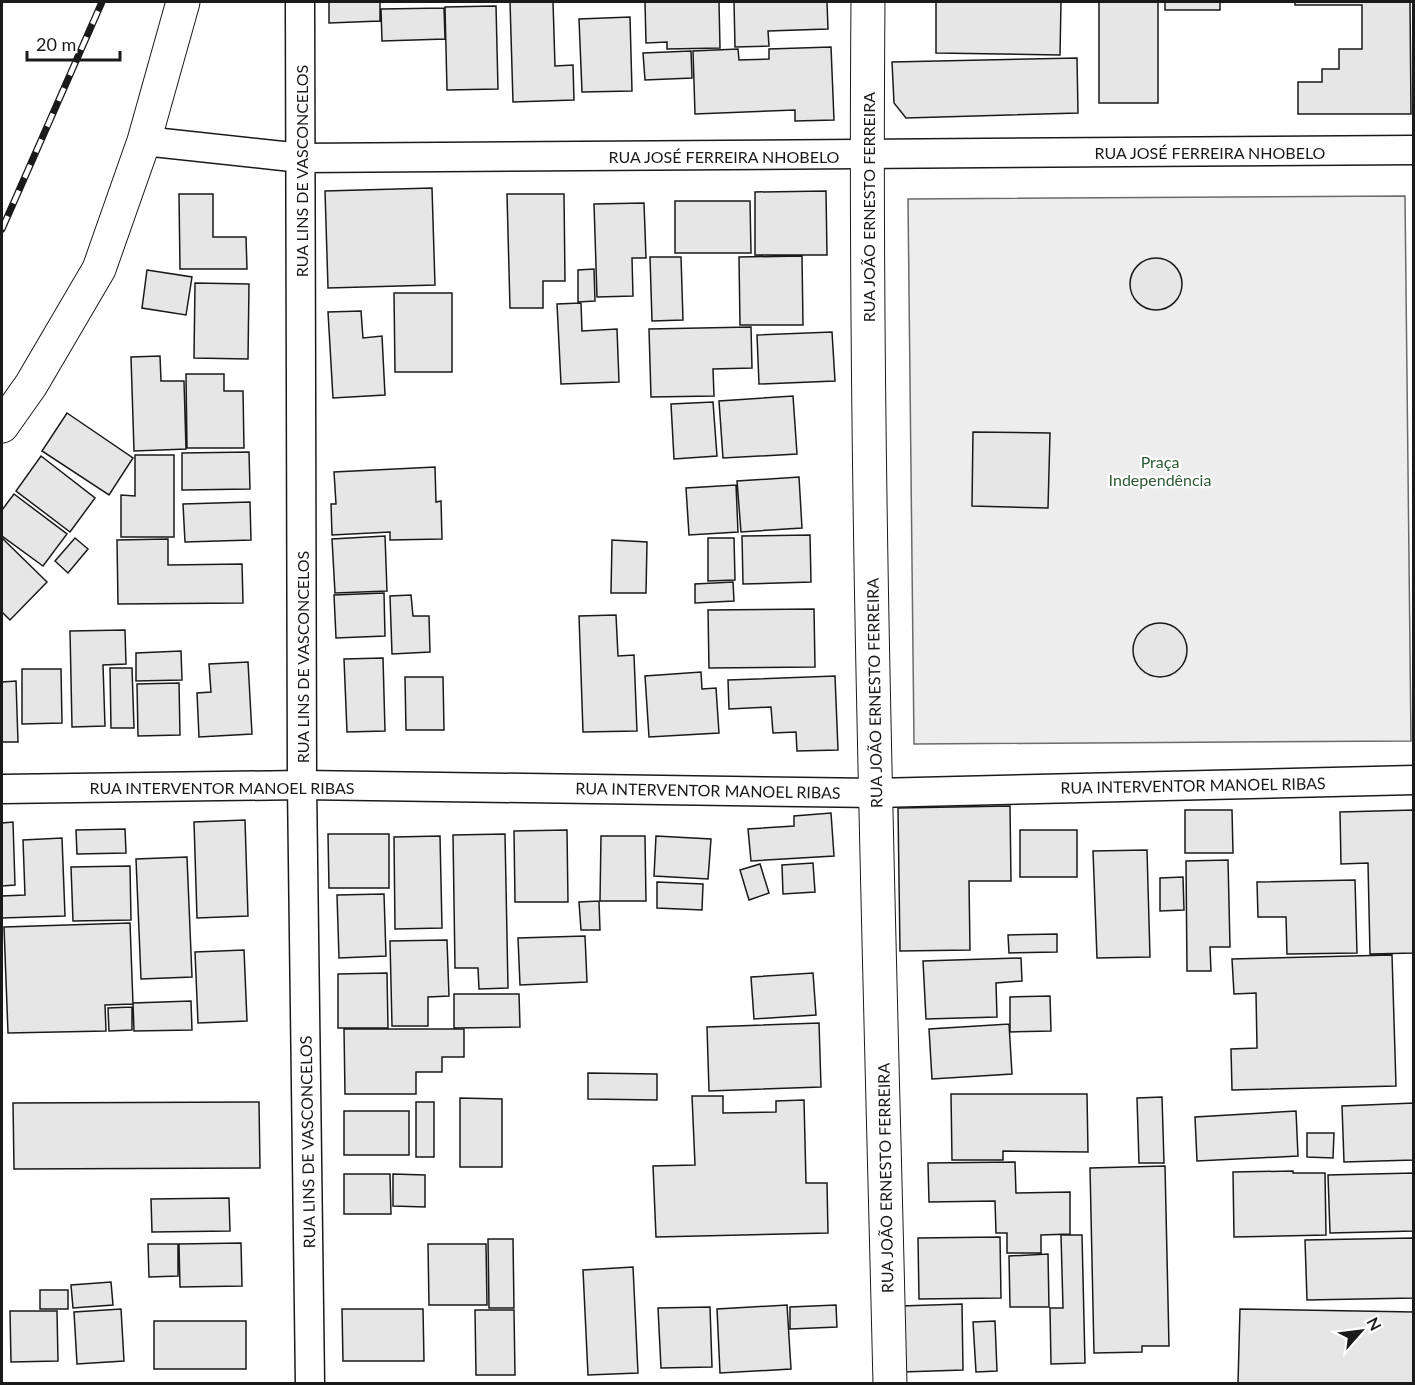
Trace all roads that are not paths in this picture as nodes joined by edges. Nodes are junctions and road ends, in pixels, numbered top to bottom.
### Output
1 (183, 2) edge
2 (300, 2) edge
3 (868, 2) edge
4 (144, 141) junction
5 (1413, 150) edge
6 (866, 156) junction
7 (301, 158) junction
8 (2, 426) edge
9 (1413, 780) edge
10 (302, 785) junction
11 (2, 789) edge
12 (876, 793) junction
13 (310, 1383) edge
14 (890, 1383) edge

1 - 4 street
2 - 7 street, RUA LINS DE VASCONCELOS
3 - 6 street, RUA JOÃO ERNESTO FERREIRA
4 - 7 street, RUA JOSÉ FERREIRA NHOBELO
4 - 8 street
5 - 6 street, RUA JOSÉ FERREIRA NHOBELO
6 - 7 street, RUA JOSÉ FERREIRA NHOBELO
6 - 12 street, RUA JOÃO ERNESTO FERREIRA
7 - 10 street, RUA LINS DE VASCONCELOS
9 - 12 street, RUA INTERVENTOR MANOEL RIBAS
10 - 11 street, RUA INTERVENTOR MANOEL RIBAS
10 - 12 street, RUA INTERVENTOR MANOEL RIBAS
10 - 13 street, RUA LINS DE VASCONCELOS
12 - 14 street, RUA JOÃO ERNESTO FERREIRA

